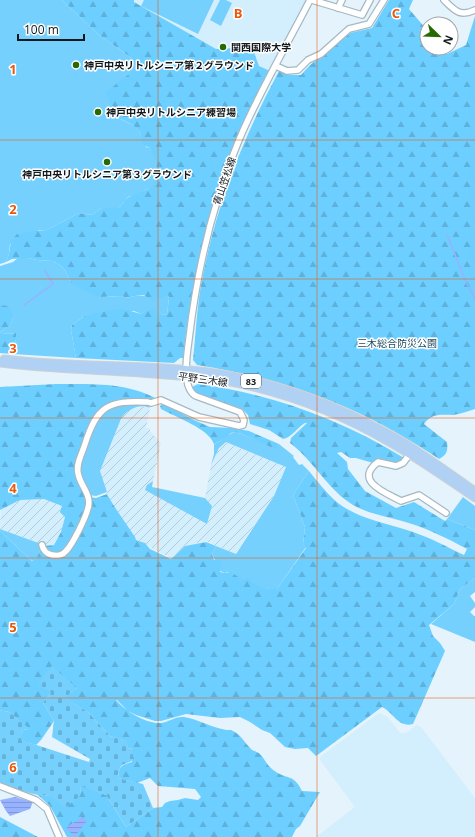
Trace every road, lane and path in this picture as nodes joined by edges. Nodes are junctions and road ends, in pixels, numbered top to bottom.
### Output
1 (311, 0) edge
2 (342, 0) edge
3 (370, 0) edge
4 (384, 0) edge
5 (444, 0) edge
6 (338, 8) junction
7 (475, 10) edge
8 (276, 66) junction
9 (0, 358) edge
10 (0, 363) edge
11 (186, 373) junction
12 (410, 454) junction
13 (475, 490) edge
14 (475, 498) edge
15 (446, 513) dead end
16 (42, 545) dead end
17 (0, 786) edge
18 (59, 837) edge

1 - 6 street
1 - 8 street, 青山笠松線
2 - 6 street
3 - 6 street
4 - 8 street
5 - 7 street
8 - 11 street, 青山笠松線
9 - 11 main road, 平野三木線 / 83
10 - 11 main road, 平野三木線 / 83
11 - 12 main road, 平野三木線 / 83
11 - 13 main road, 平野三木線 / 83
11 - 16 street
12 - 14 main road, 平野三木線 / 83
12 - 15 street
17 - 18 street

